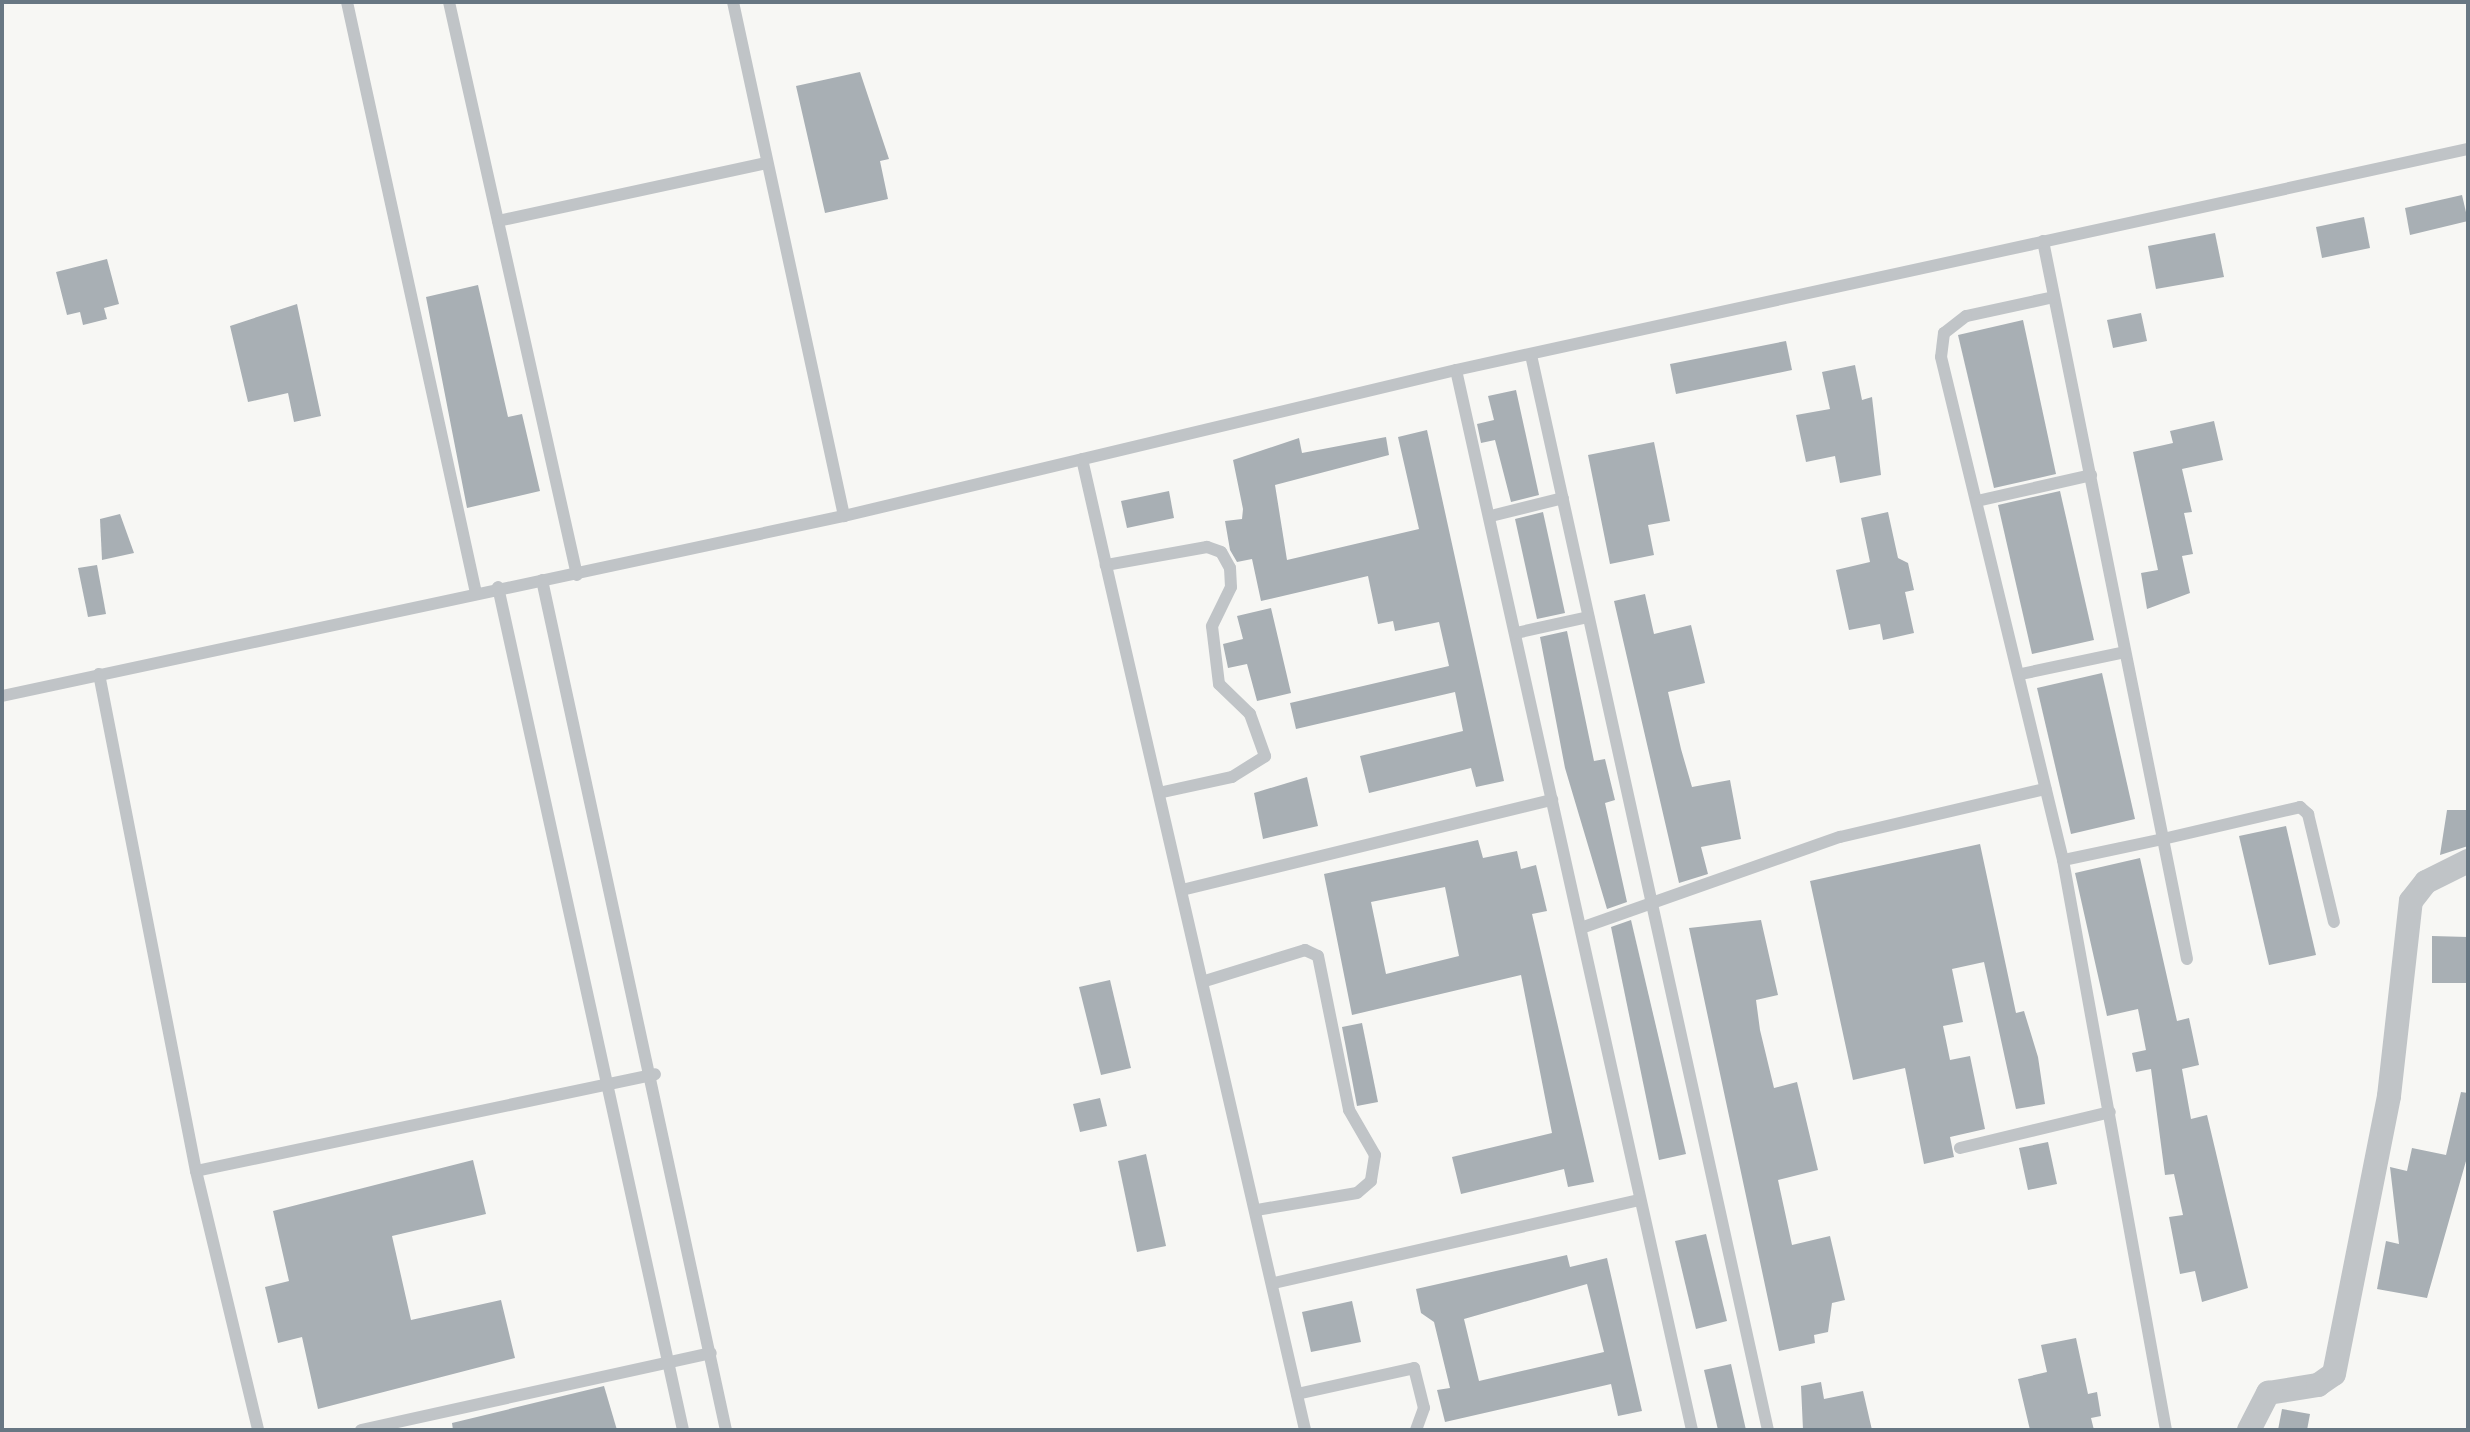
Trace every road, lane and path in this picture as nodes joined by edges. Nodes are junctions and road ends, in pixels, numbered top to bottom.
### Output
1 (347, 2) edge
2 (449, 2) edge
3 (733, 2) edge
4 (2468, 149) edge
5 (766, 163) junction
6 (498, 221) junction
7 (2043, 241) junction
8 (2054, 297) junction
9 (1531, 355) junction
10 (1456, 370) junction
11 (1082, 459) junction
12 (2091, 475) junction
13 (1563, 498) junction
14 (1977, 501) junction
15 (844, 516) junction
16 (1491, 516) junction
17 (1106, 565) junction
18 (577, 575) junction
19 (542, 580) junction
20 (498, 587) junction
21 (476, 593) junction
22 (1588, 617) junction
23 (1516, 633) junction
24 (2125, 652) junction
25 (99, 674) junction
26 (2021, 674) junction
27 (2, 696) edge
28 (2045, 789) junction
29 (1163, 792) junction
30 (1552, 800) junction
31 (2163, 839) junction
32 (2063, 860) junction
33 (2468, 861) edge
34 (1186, 889) junction
35 (1653, 905) junction
36 (2334, 922) dead end
37 (1581, 928) junction
38 (2187, 959) dead end
39 (1205, 981) junction
40 (655, 1074) junction
41 (612, 1081) junction
42 (2110, 1112) junction
43 (1960, 1148) dead end
44 (196, 1171) junction
45 (1640, 1200) junction
46 (1257, 1210) junction
47 (1274, 1283) junction
48 (711, 1353) junction
49 (669, 1360) junction
50 (1297, 1394) junction
51 (258, 1430) edge
52 (361, 1430) edge
53 (683, 1430) edge
54 (726, 1430) edge
55 (1305, 1430) edge
56 (1416, 1430) edge
57 (1692, 1430) edge
58 (1768, 1430) edge
59 (2166, 1430) edge
60 (2249, 1430) edge

1 - 21 lane
2 - 6 lane
3 - 5 lane
4 - 7 lane
5 - 6 lane
5 - 15 lane
6 - 18 lane
7 - 8 lane
7 - 9 lane
8 - 12 lane
8 - 14 lane
9 - 10 lane
9 - 13 lane
10 - 11 lane
10 - 16 lane
11 - 15 lane
11 - 17 lane
12 - 14 lane
12 - 24 lane
13 - 16 lane
13 - 22 lane
14 - 26 lane
15 - 18 lane
16 - 23 lane
17 - 29 lane
17 - 29 lane
18 - 19 lane
19 - 20 lane
19 - 40 lane
20 - 21 lane
20 - 41 lane
21 - 25 lane
22 - 23 lane
22 - 35 lane
23 - 30 lane
24 - 26 lane
24 - 31 lane
25 - 27 lane
25 - 44 lane
26 - 28 lane
28 - 32 lane
28 - 35 lane
29 - 34 lane
30 - 34 lane
30 - 37 lane
31 - 32 lane
31 - 36 lane
31 - 38 lane
32 - 42 lane
33 - 60 street
34 - 39 lane
35 - 37 lane
35 - 58 lane
37 - 45 lane
39 - 46 lane
39 - 46 lane
40 - 41 lane
40 - 48 lane
41 - 44 lane
41 - 49 lane
42 - 43 lane
42 - 59 lane
44 - 51 lane
45 - 47 lane
45 - 57 lane
46 - 47 lane
47 - 50 lane
48 - 49 lane
48 - 54 lane
49 - 52 lane
49 - 53 lane
50 - 55 lane
50 - 56 lane

